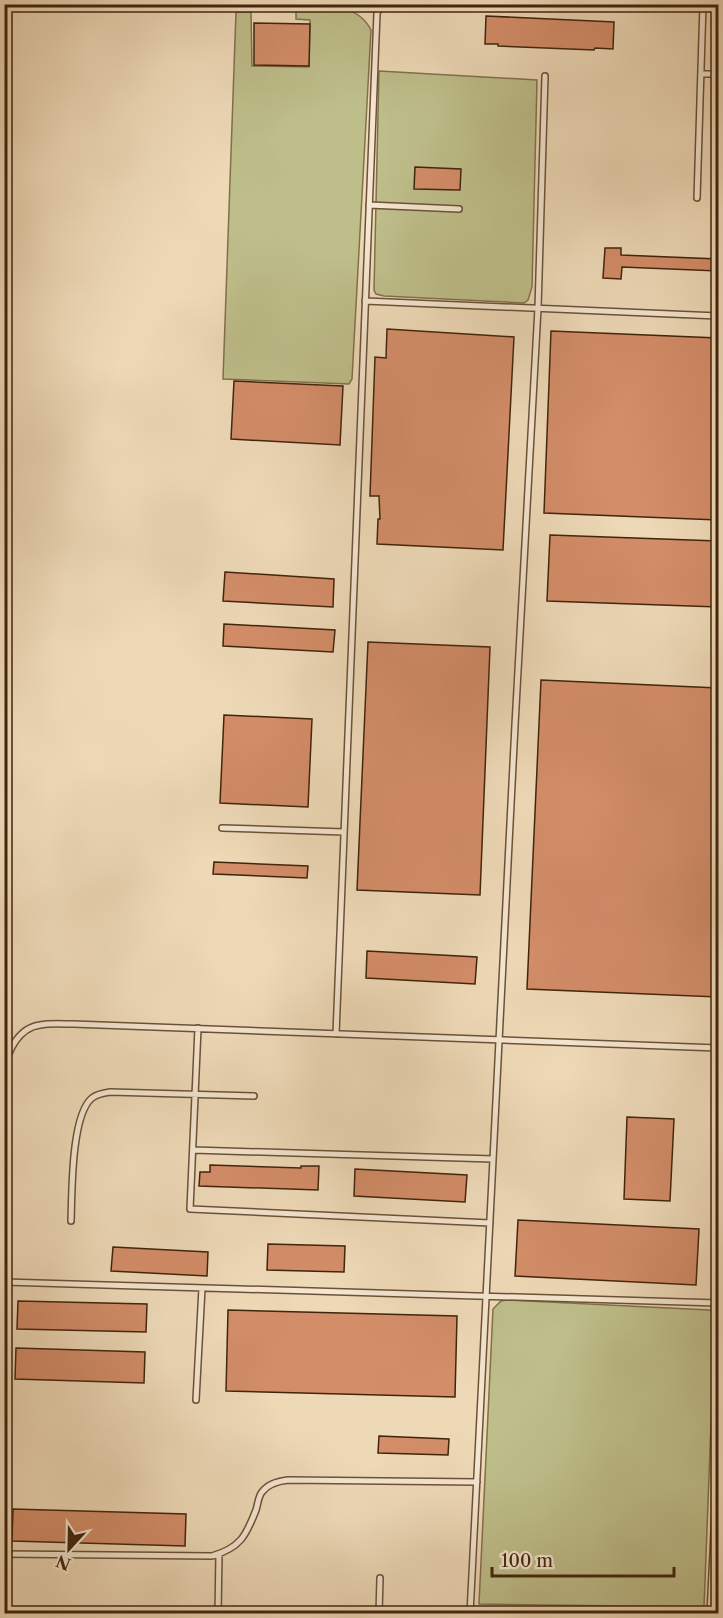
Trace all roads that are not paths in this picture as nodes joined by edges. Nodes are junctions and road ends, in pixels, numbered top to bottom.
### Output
1 (383, 4) edge
2 (651, 4) edge
3 (703, 6) edge
4 (701, 74) junction
5 (718, 74) edge
6 (545, 76) dead end
7 (697, 198) dead end
8 (369, 206) junction
9 (459, 209) dead end
10 (365, 301) junction
11 (538, 308) junction
12 (718, 316) edge
13 (222, 828) dead end
14 (344, 832) junction
15 (198, 1028) junction
16 (336, 1034) junction
17 (500, 1040) junction
18 (718, 1048) edge
19 (4, 1070) edge
20 (195, 1094) junction
21 (254, 1096) dead end
22 (193, 1150) junction
23 (494, 1159) junction
24 (71, 1221) dead end
25 (490, 1222) junction
26 (4, 1282) edge
27 (202, 1288) junction
28 (486, 1296) junction
29 (718, 1303) edge
30 (196, 1400) dead end
31 (718, 1450) edge
32 (477, 1482) junction
33 (717, 1520) edge
34 (4, 1554) edge
35 (219, 1554) junction
36 (380, 1578) dead end
37 (218, 1614) edge
38 (379, 1614) edge
39 (470, 1614) edge
40 (710, 1614) edge

1 - 8 lane
2 - 3 lane
3 - 4 lane
4 - 5 lane
4 - 7 lane
6 - 11 lane
8 - 9 lane
8 - 10 lane
10 - 11 lane
10 - 14 lane
11 - 12 lane
11 - 17 lane
13 - 14 lane
14 - 16 lane
15 - 16 lane
15 - 19 lane
15 - 20 lane
16 - 17 lane
17 - 18 lane
17 - 23 lane
20 - 21 lane
20 - 22 lane
20 - 24 lane
22 - 23 lane
22 - 25 lane
23 - 25 lane
25 - 28 lane
26 - 27 lane
27 - 28 lane
27 - 30 lane
28 - 29 lane
28 - 32 lane
31 - 33 lane
32 - 35 lane
32 - 39 lane
33 - 40 lane
34 - 35 lane
35 - 37 lane
36 - 38 lane

